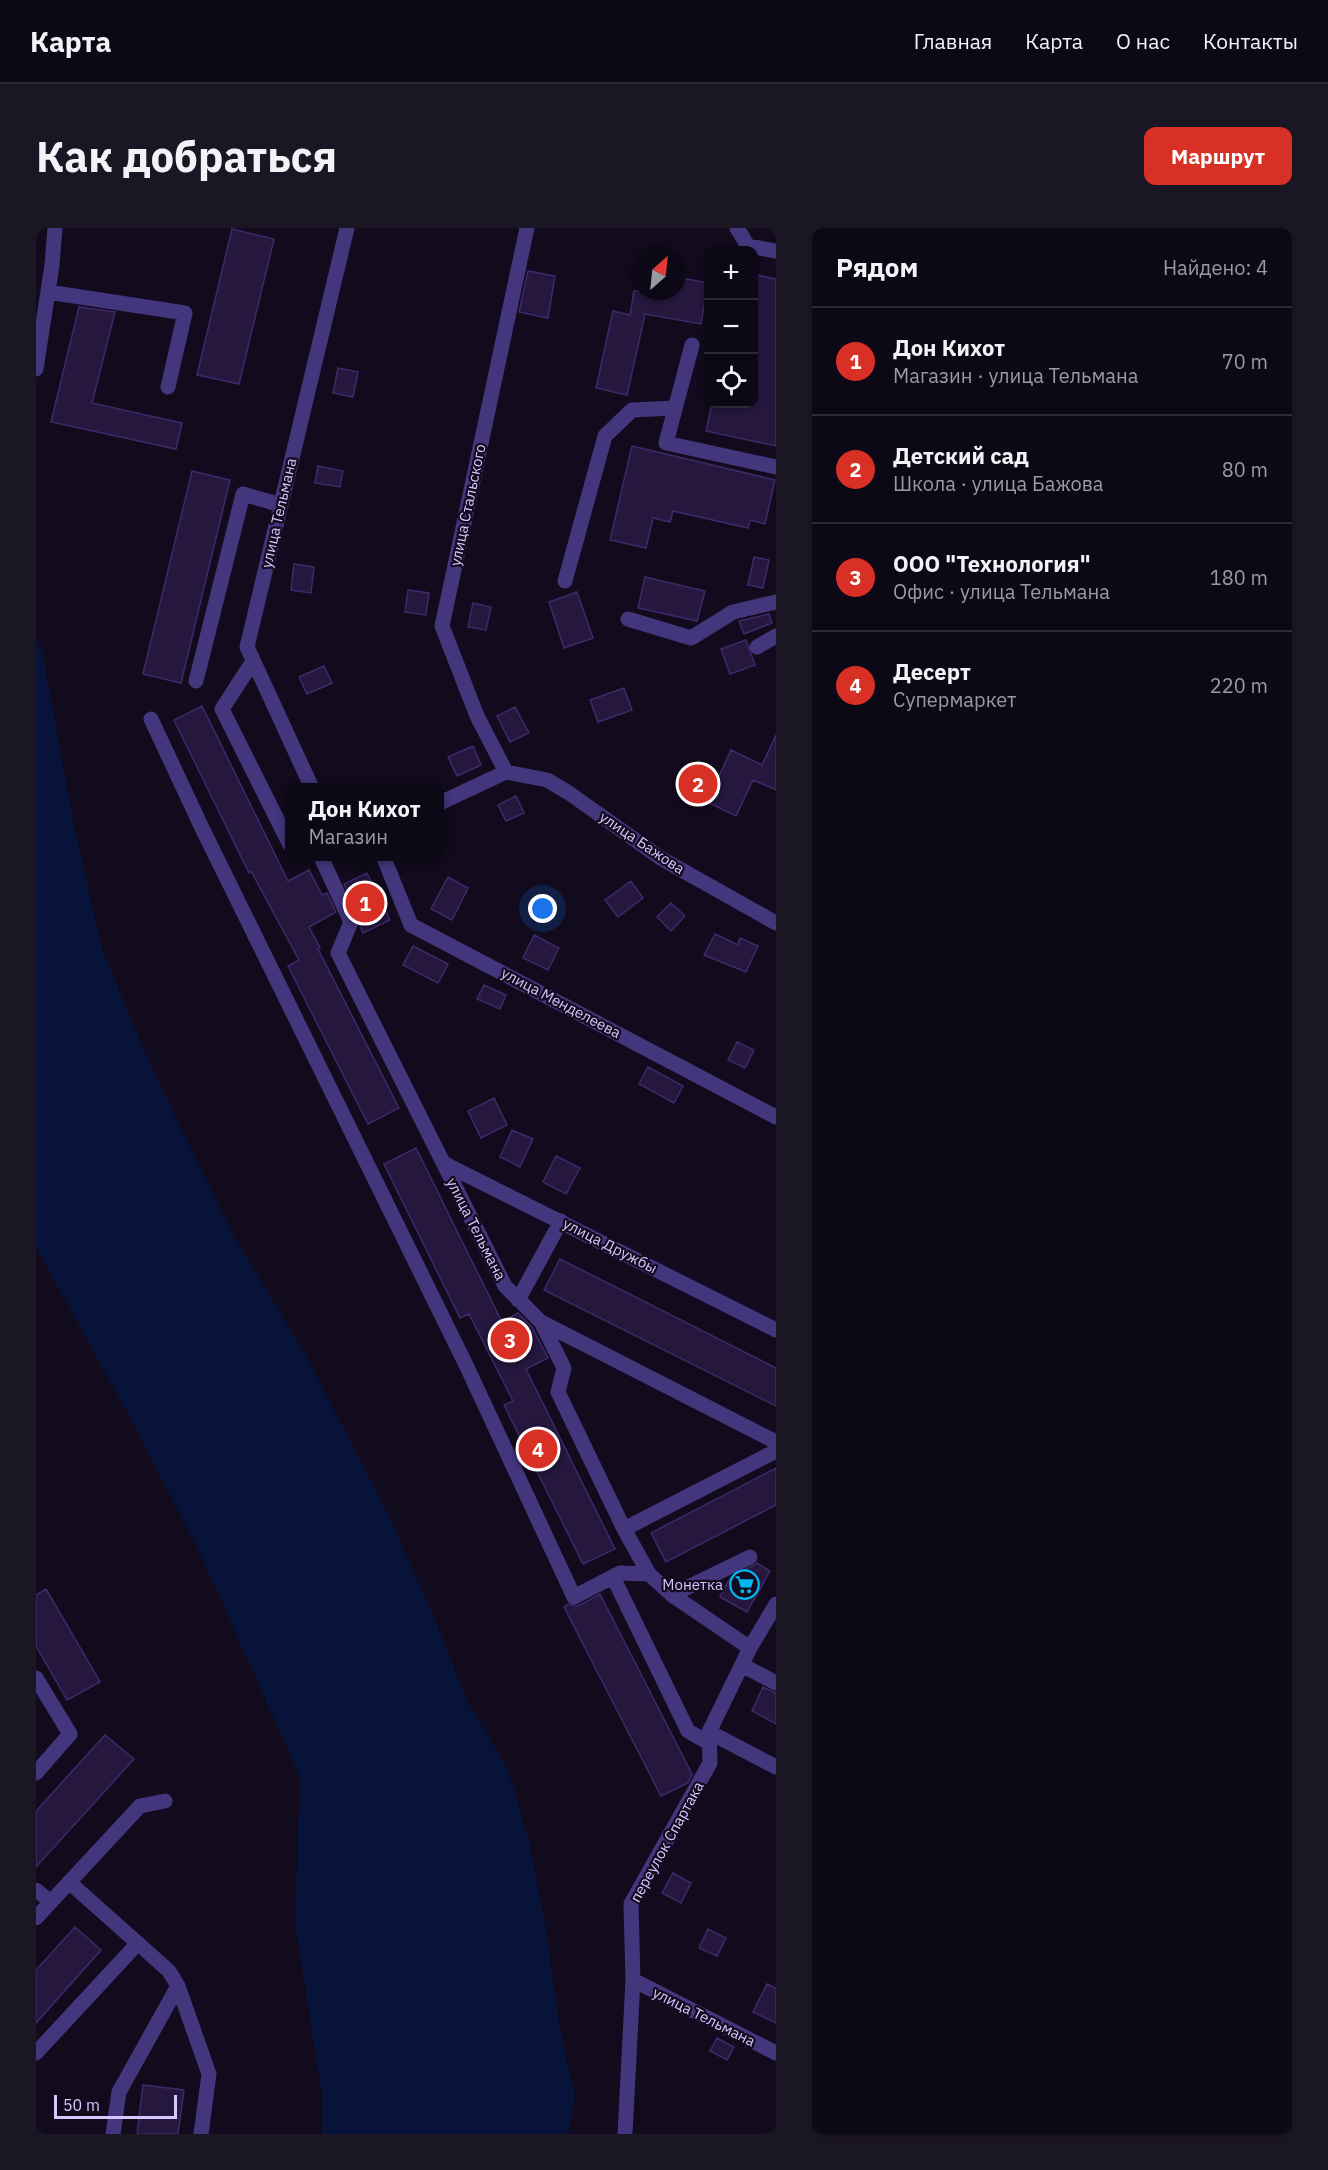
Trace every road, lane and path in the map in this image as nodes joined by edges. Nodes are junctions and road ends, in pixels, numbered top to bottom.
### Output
1 (347, 228) edge
2 (527, 228) edge
3 (737, 228) edge
4 (51, 230) edge
5 (776, 250) edge
6 (48, 292) junction
7 (692, 345) dead end
8 (36, 369) edge
9 (168, 387) dead end
10 (675, 408) junction
11 (776, 467) edge
12 (281, 505) junction
13 (565, 582) dead end
14 (776, 602) edge
15 (628, 619) dead end
16 (776, 636) edge
17 (757, 647) dead end
18 (253, 661) junction
19 (196, 681) dead end
20 (151, 719) dead end
21 (506, 772) junction
22 (310, 783) edge
23 (444, 801) edge
24 (285, 835) edge
25 (323, 861) edge
26 (384, 861) edge
27 (776, 923) edge
28 (776, 1117) edge
29 (443, 1163) junction
30 (561, 1221) junction
31 (518, 1300) junction
32 (541, 1322) junction
33 (776, 1330) edge
34 (776, 1442) edge
35 (776, 1451) edge
36 (624, 1529) junction
37 (750, 1557) dead end
38 (649, 1574) junction
39 (613, 1577) junction
40 (672, 1595) junction
41 (776, 1604) edge
42 (750, 1648) junction
43 (742, 1665) junction
44 (36, 1678) edge
45 (776, 1683) edge
46 (709, 1738) junction
47 (776, 1767) edge
48 (36, 1773) edge
49 (165, 1800) dead end
50 (69, 1882) junction
51 (36, 1890) edge
52 (51, 1902) junction
53 (36, 1918) edge
54 (138, 1943) junction
55 (633, 1980) junction
56 (178, 1986) junction
57 (776, 2053) edge
58 (36, 2054) edge
59 (113, 2134) edge
60 (201, 2134) edge
61 (625, 2134) edge

1 - 12 street, улица Тельмана
2 - 21 street, улица Стальского
3 - 5 street
4 - 6 street
6 - 8 street
6 - 9 street
7 - 10 street
10 - 11 street
10 - 13 street
12 - 18 street, улица Тельмана
12 - 19 street
14 - 15 street
16 - 17 street
18 - 22 street, улица Тельмана
18 - 24 street
20 - 39 street
21 - 23 street
21 - 27 street, улица Бажова
25 - 29 street, улица Тельмана
26 - 28 street, улица Менделеева
29 - 30 street, улица Дружбы
29 - 31 street, улица Тельмана
30 - 31 street
30 - 33 street, улица Дружбы
31 - 32 street, улица Тельмана
32 - 34 street
32 - 36 street, улица Тельмана
35 - 36 street
36 - 38 street, улица Тельмана
37 - 40 street
38 - 39 street
38 - 40 street, улица Тельмана
39 - 46 street
40 - 42 street, улица Тельмана
41 - 42 street, переулок Спартака
42 - 43 street, переулок Спартака
43 - 45 street
43 - 46 street, переулок Спартака
44 - 48 street
46 - 47 street
46 - 55 street, переулок Спартака
49 - 50 street
50 - 52 street
50 - 54 street
51 - 52 street
52 - 53 street
54 - 56 street
54 - 58 street
55 - 57 street, улица Тельмана
55 - 61 street, переулок Спартака
56 - 59 street
56 - 60 street

